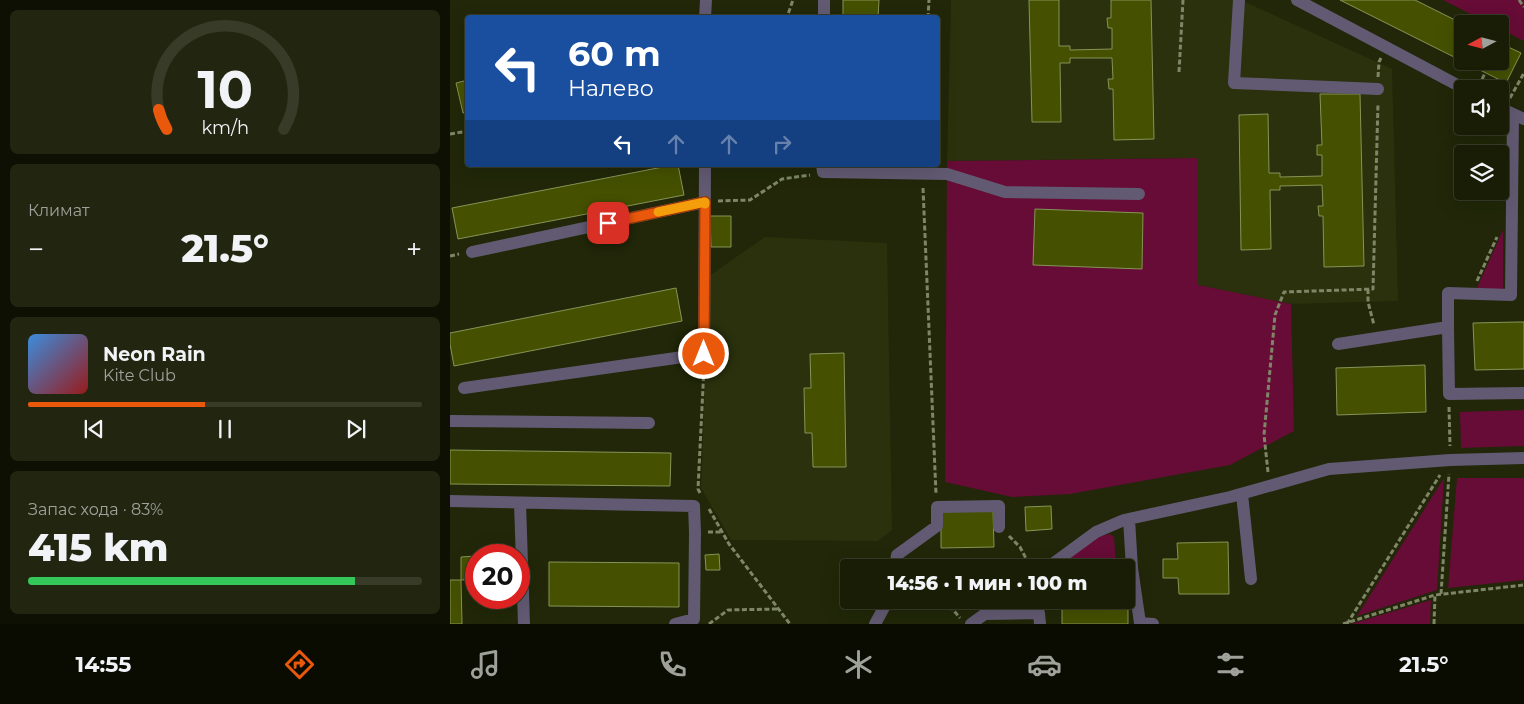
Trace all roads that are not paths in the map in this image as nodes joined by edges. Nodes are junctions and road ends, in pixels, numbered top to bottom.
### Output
1 (706, 0) edge
2 (824, 0) edge
3 (1239, 0) edge
4 (1297, 0) edge
5 (705, 15) edge
6 (824, 15) edge
7 (1454, 83) edge
8 (1378, 89) road end
9 (1510, 113) edge
10 (705, 167) edge
11 (822, 169) edge
12 (1139, 194) dead end
13 (705, 202) junction
14 (472, 252) dead end
15 (1448, 327) junction
16 (1338, 344) dead end
17 (464, 388) dead end
18 (1524, 393) edge
19 (450, 422) edge
20 (649, 423) dead end
21 (1524, 458) edge
22 (1242, 494) junction
23 (450, 501) edge
24 (520, 503) junction
25 (1129, 519) junction
26 (999, 527) dead end
27 (896, 559) edge
28 (1059, 559) edge
29 (1129, 559) edge
30 (1251, 579) dead end
31 (1135, 598) edge
32 (883, 609) edge
33 (992, 609) edge
34 (985, 614) junction
35 (524, 624) edge
36 (675, 624) edge
37 (875, 624) edge
38 (971, 624) edge
39 (1040, 624) edge
40 (1153, 624) edge

1 - 5 lane
2 - 6 lane
3 - 8 lane
4 - 7 lane
9 - 15 lane
10 - 13 lane
11 - 12 lane
13 - 14 lane
13 - 17 lane
15 - 16 lane
15 - 18 lane
19 - 20 lane
21 - 22 lane
22 - 25 lane
22 - 30 lane
23 - 24 lane
24 - 35 lane
24 - 36 lane
25 - 28 lane
25 - 29 lane
26 - 27 lane
31 - 40 lane
32 - 37 lane
33 - 34 lane
34 - 38 lane
34 - 39 lane

